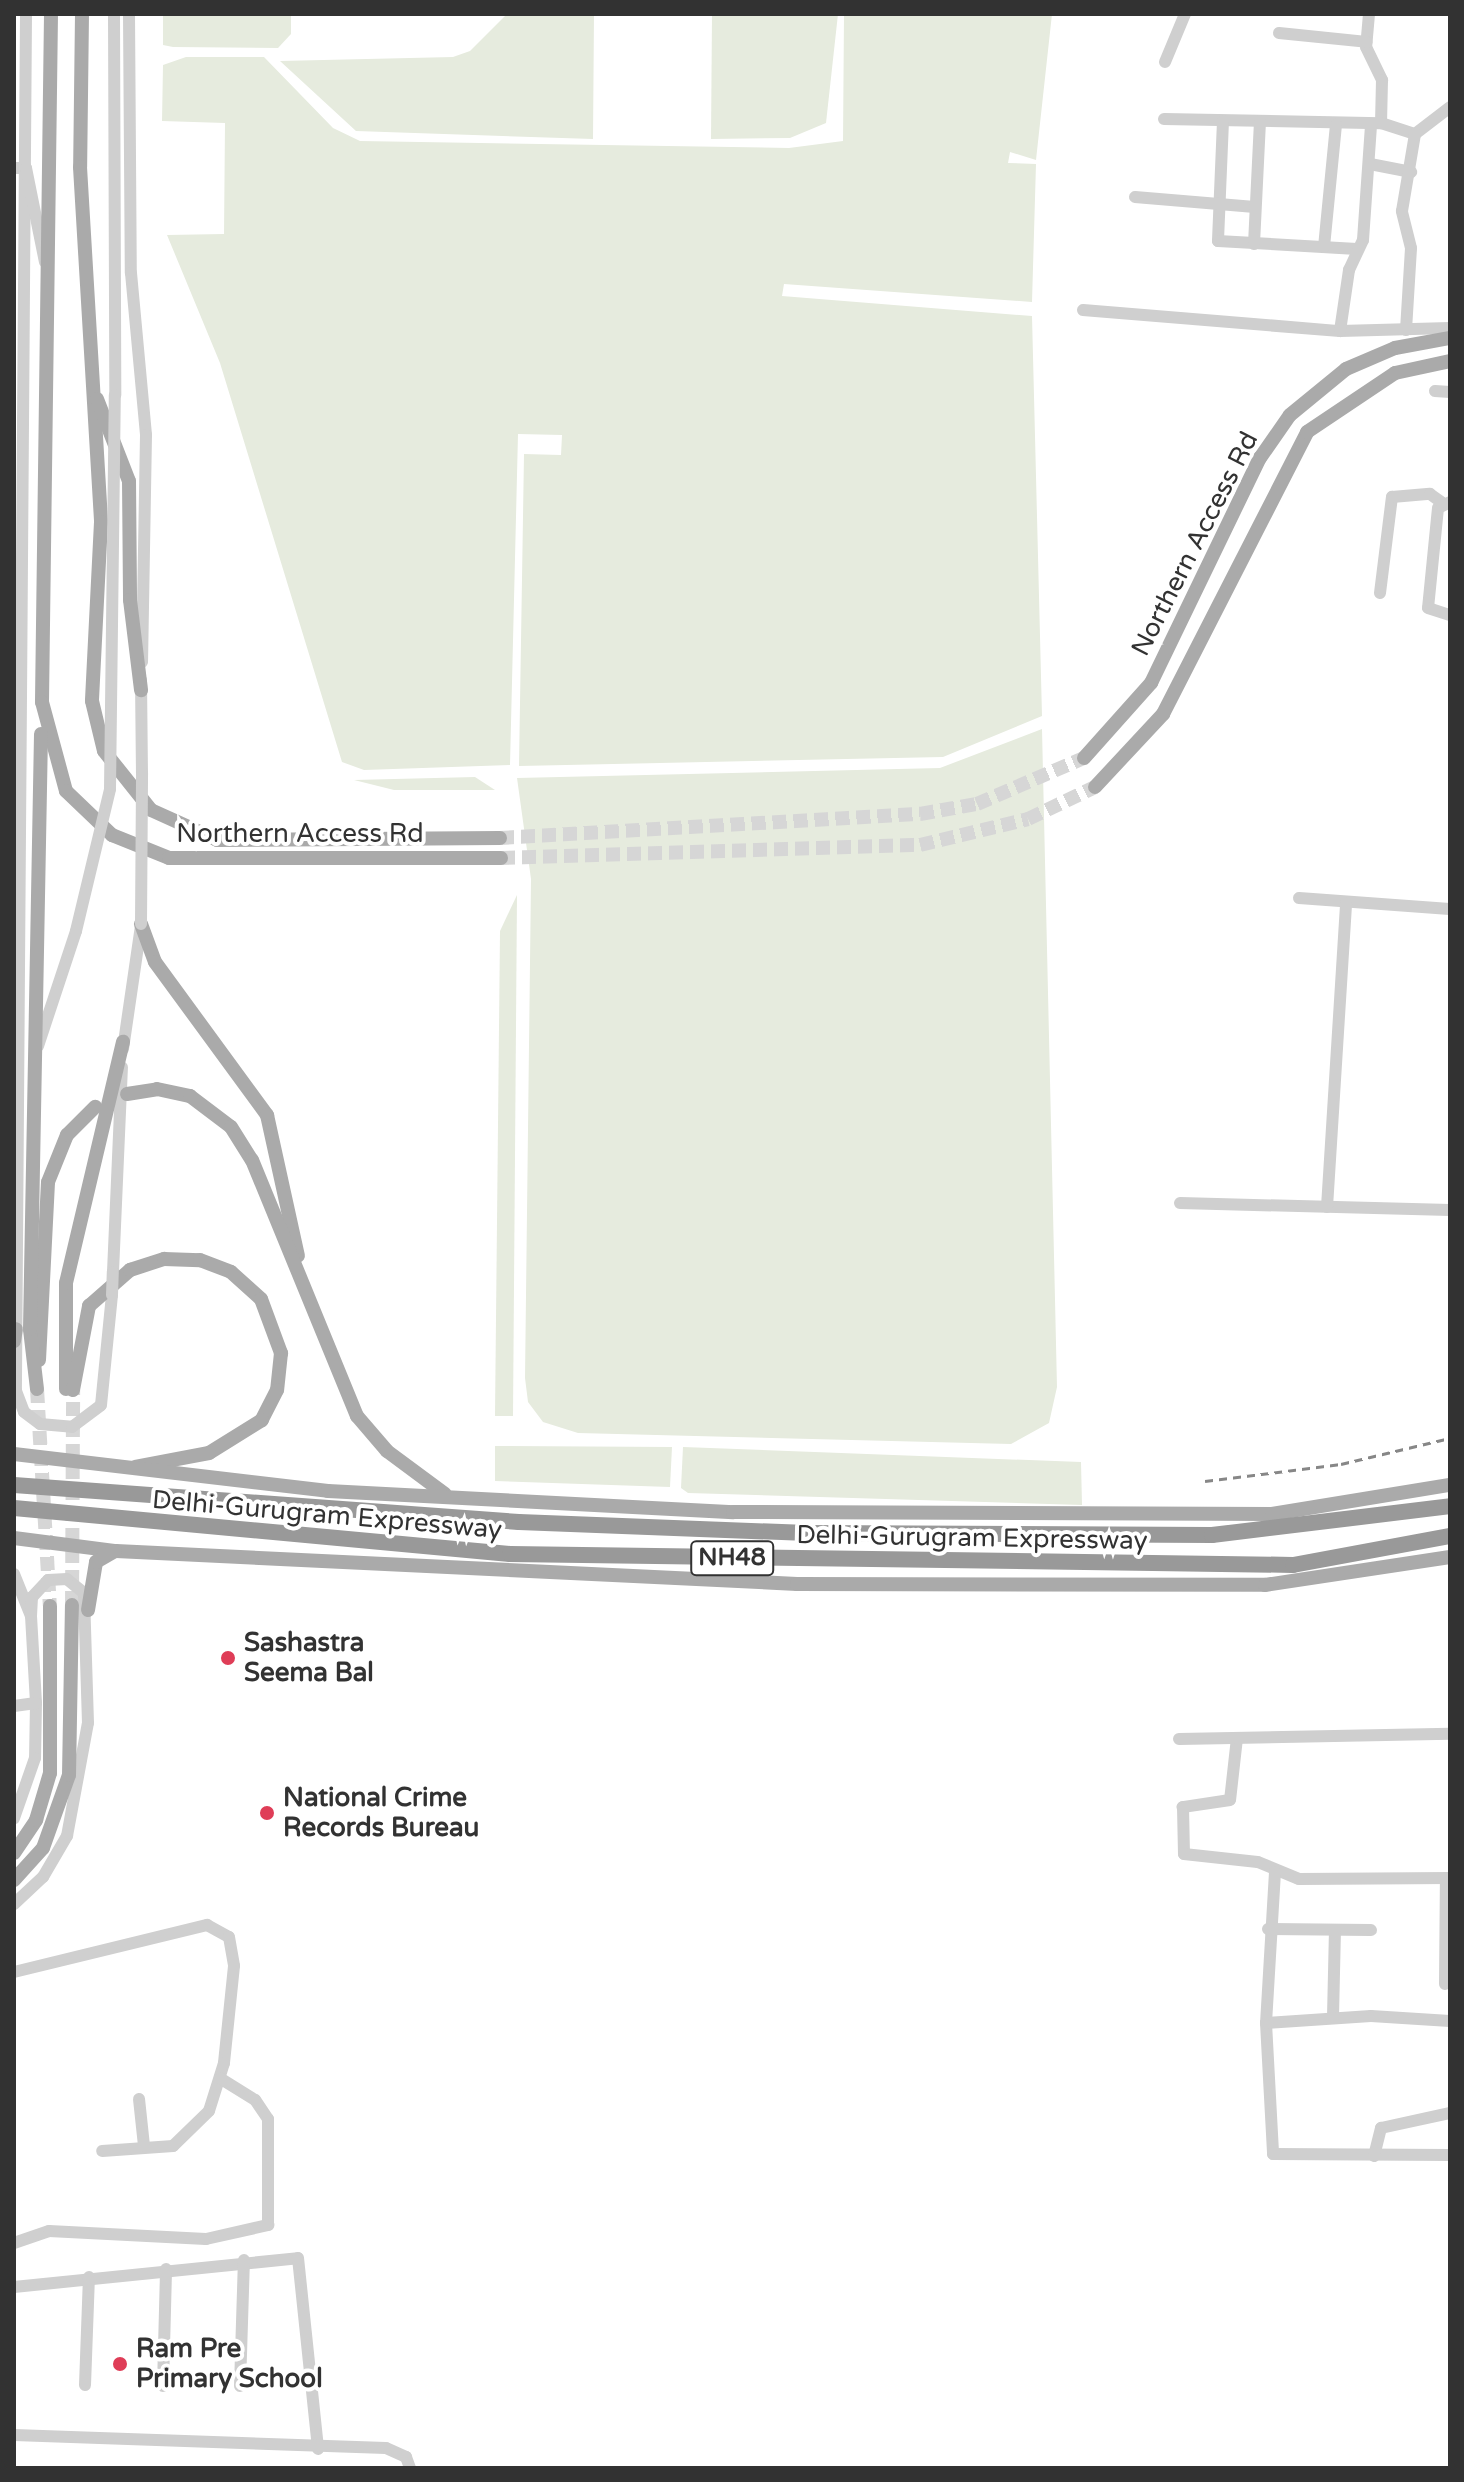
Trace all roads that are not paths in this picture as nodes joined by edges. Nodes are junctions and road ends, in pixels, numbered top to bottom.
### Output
1 (26, 14) edge
2 (51, 14) edge
3 (82, 14) edge
4 (114, 14) edge
5 (129, 14) edge
6 (1185, 14) edge
7 (1369, 14) edge
8 (1279, 33) dead end
9 (1367, 42) junction
10 (1165, 62) dead end
11 (1450, 107) edge
12 (1164, 119) dead end
13 (1223, 121) junction
14 (1260, 121) junction
15 (1376, 124) junction
16 (1336, 125) junction
17 (1415, 134) junction
18 (20, 151) edge
19 (1370, 164) junction
20 (20, 168) edge
21 (1411, 172) junction
22 (1135, 197) dead end
23 (1219, 205) junction
24 (1255, 207) junction
25 (1254, 244) junction
26 (1324, 247) junction
27 (1357, 249) junction
28 (49, 277) junction
29 (1083, 310) dead end
30 (1450, 328) edge
31 (1406, 330) junction
32 (1340, 331) junction
33 (1450, 338) edge
34 (1450, 361) edge
35 (1435, 391) dead end
36 (1450, 392) edge
37 (94, 395) junction
38 (20, 399) edge
39 (19, 423) edge
40 (1446, 502) edge
41 (1380, 593) dead end
42 (1450, 615) edge
43 (141, 690) junction
44 (42, 702) junction
45 (1084, 758) tunnel mouth
46 (1095, 787) tunnel mouth
47 (500, 838) tunnel mouth
48 (501, 858) tunnel mouth
49 (1299, 898) dead end
50 (1346, 904) junction
51 (1450, 909) edge
52 (141, 924) junction
53 (123, 1042) junction
54 (32, 1064) junction
55 (127, 1094) dead end
56 (95, 1107) dead end
57 (1180, 1203) dead end
58 (1327, 1207) junction
59 (1450, 1210) edge
60 (15, 1335) edge
61 (321, 1335) junction
62 (14, 1454) edge
63 (115, 1470) junction
64 (14, 1485) edge
65 (1450, 1485) edge
66 (445, 1494) junction
67 (1450, 1506) edge
68 (14, 1508) edge
69 (1450, 1536) edge
70 (14, 1538) edge
71 (116, 1551) junction
72 (1450, 1557) edge
73 (14, 1574) edge
74 (72, 1605) tunnel mouth
75 (50, 1606) tunnel mouth
76 (88, 1610) junction
77 (31, 1616) junction
78 (36, 1703) junction
79 (14, 1706) edge
80 (1450, 1734) edge
81 (1237, 1738) junction
82 (1179, 1739) dead end
83 (14, 1818) edge
84 (14, 1853) edge
85 (1275, 1872) junction
86 (1448, 1878) edge
87 (14, 1880) edge
88 (14, 1904) edge
89 (1268, 1929) junction
90 (1335, 1930) junction
91 (1371, 1930) dead end
92 (14, 1972) edge
93 (1445, 1984) dead end
94 (1333, 2017) junction
95 (1450, 2021) edge
96 (1266, 2023) junction
97 (221, 2079) junction
98 (139, 2099) dead end
99 (1450, 2113) edge
100 (144, 2146) junction
101 (102, 2151) dead end
102 (1450, 2155) edge
103 (1374, 2156) junction
104 (14, 2243) edge
105 (244, 2260) junction
106 (166, 2269) junction
107 (89, 2277) junction
108 (14, 2287) edge
109 (85, 2385) dead end
110 (163, 2386) dead end
111 (240, 2386) dead end
112 (14, 2435) edge
113 (318, 2449) junction
114 (410, 2468) edge

1 - 18 street
2 - 28 main road, Northern Access Rd
3 - 37 main road, Northern Access Rd
4 - 54 street, bridge
5 - 43 street
6 - 10 street
7 - 9 street
8 - 9 street
9 - 15 street
11 - 17 street
12 - 13 street
13 - 14 street
13 - 23 street
14 - 16 street
14 - 24 street
15 - 16 street
15 - 17 street
15 - 19 street
16 - 26 street
17 - 21 street
18 - 20 street
19 - 21 street
19 - 27 street
20 - 28 street
20 - 38 street
21 - 31 street
22 - 23 street
23 - 24 street
23 - 25 street
24 - 25 street
25 - 26 street
26 - 27 street
27 - 32 street
28 - 44 main road, Northern Access Rd
29 - 32 street
30 - 31 street
31 - 32 street
33 - 45 main road, Northern Access Rd
34 - 46 main road, Northern Access Rd
35 - 36 street
37 - 43 main road
37 - 47 main road, Northern Access Rd
38 - 39 street
39 - 60 street
40 - 41 street
40 - 42 street
43 - 52 street, bridge
44 - 48 main road, Northern Access Rd
44 - 54 main road
49 - 50 street
50 - 51 street
50 - 58 street
52 - 53 street
52 - 61 main road
53 - 60 street, bridge
53 - 63 main road
54 - 56 main road
55 - 61 main road
57 - 58 street
58 - 59 street
61 - 66 main road
62 - 63 main road
63 - 66 main road
64 - 67 highway, Delhi-Gurugram Expressway / NH48
65 - 66 main road
68 - 69 highway, Delhi-Gurugram Expressway / NH48
70 - 71 main road
71 - 72 main road
71 - 76 main road
73 - 77 street
74 - 87 main road
75 - 84 main road
76 - 77 street
76 - 88 street
77 - 78 street
78 - 79 street
78 - 83 street
80 - 81 street
81 - 82 street
81 - 85 street
85 - 86 street
85 - 89 street
86 - 93 street
89 - 90 street
89 - 96 street
90 - 91 street
90 - 94 street
92 - 97 street
94 - 95 street
94 - 96 street
96 - 103 street
97 - 100 street
97 - 104 street
98 - 100 street
99 - 103 street
100 - 101 street
102 - 103 street
105 - 106 street
105 - 111 street
105 - 113 street
106 - 107 street
106 - 110 street
107 - 108 street
107 - 109 street
112 - 113 street
113 - 114 street

